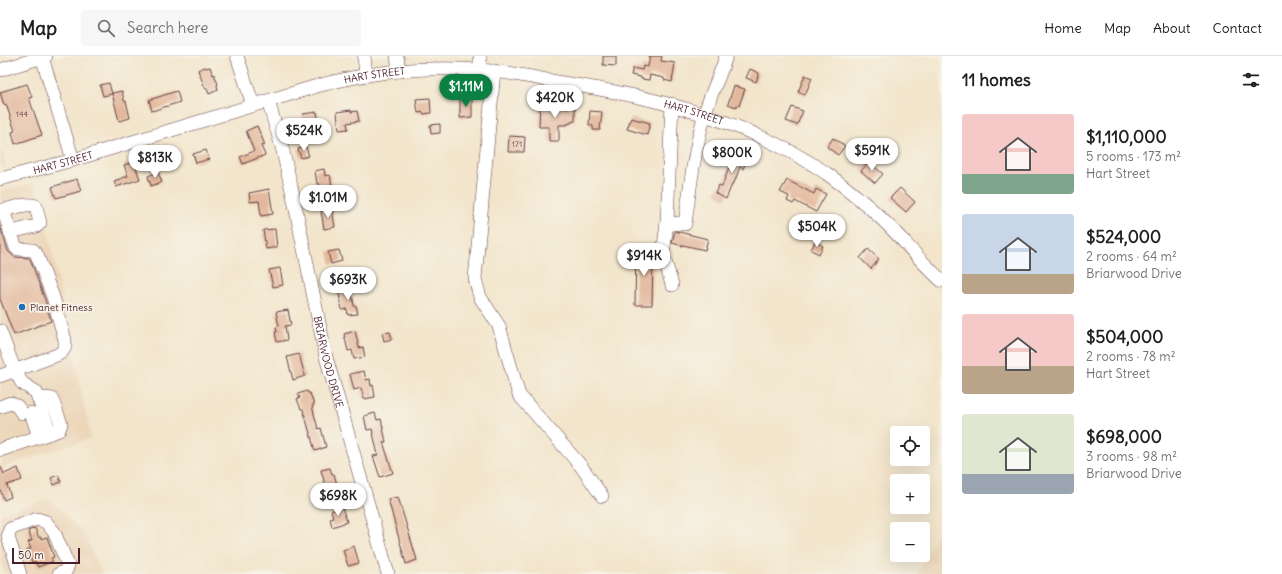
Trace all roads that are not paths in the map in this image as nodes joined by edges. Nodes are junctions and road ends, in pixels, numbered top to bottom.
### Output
1 (237, 56) edge
2 (364, 56) edge
3 (397, 56) edge
4 (480, 56) edge
5 (726, 56) edge
6 (44, 57) edge
7 (0, 70) edge
8 (480, 70) junction
9 (399, 71) junction
10 (494, 71) junction
11 (366, 75) junction
12 (268, 101) junction
13 (672, 104) junction
14 (253, 105) junction
15 (704, 114) junction
16 (73, 160) junction
17 (0, 179) edge
18 (1, 211) edge
19 (667, 223) junction
20 (10, 232) junction
21 (942, 281) edge
22 (672, 285) dead end
23 (0, 331) edge
24 (15, 371) junction
25 (0, 376) edge
26 (5, 405) edge
27 (29, 410) junction
28 (40, 436) junction
29 (0, 450) edge
30 (602, 496) dead end
31 (20, 574) edge
32 (59, 574) edge
33 (388, 574) edge

1 - 14 street
2 - 11 street
3 - 9 street
4 - 8 street
5 - 15 street
6 - 7 street
6 - 16 street
8 - 9 street, HART STREET
8 - 10 street, HART STREET
9 - 11 street, HART STREET
10 - 13 street, HART STREET
10 - 30 street
11 - 12 street, HART STREET
12 - 14 street, HART STREET
12 - 33 street, BRIARWOOD DRIVE
13 - 15 street, HART STREET
13 - 19 street
14 - 16 street, HART STREET
15 - 19 street
15 - 21 street, HART STREET
16 - 17 street, HART STREET
18 - 20 street
18 - 20 street
19 - 22 street
20 - 24 street
23 - 24 street
24 - 25 street
24 - 27 street
26 - 27 street
27 - 28 street
27 - 28 street
28 - 29 street
31 - 32 street

